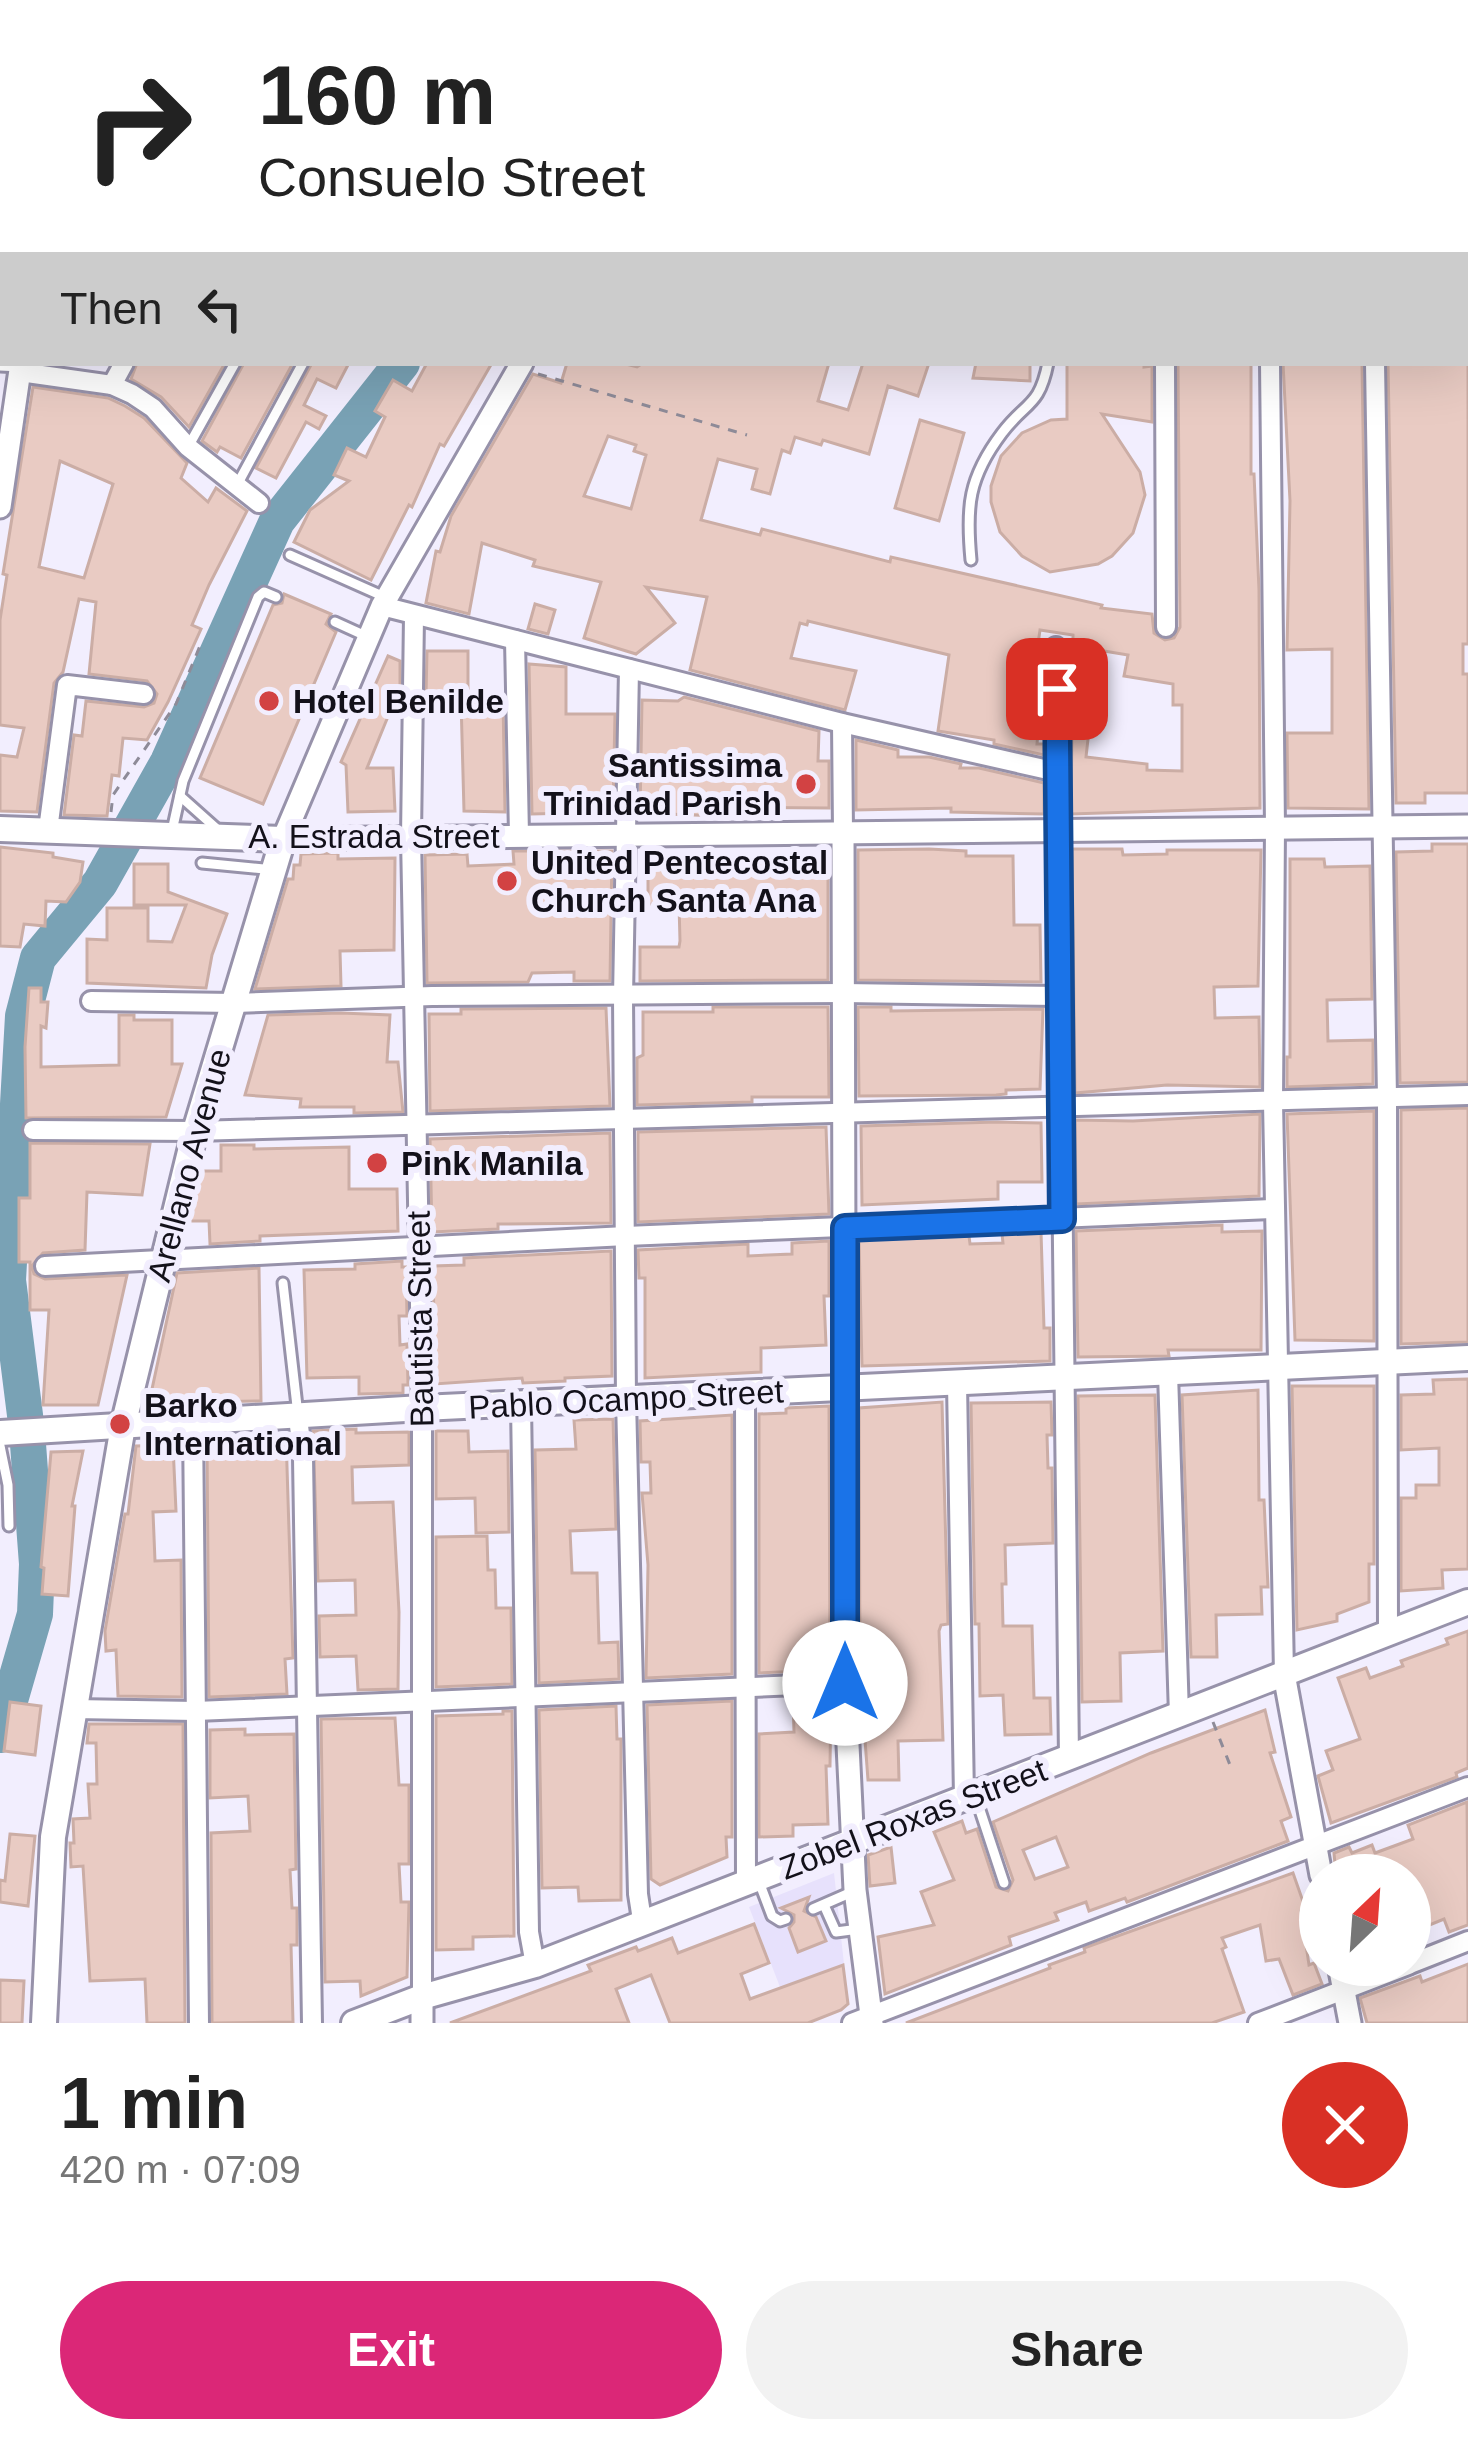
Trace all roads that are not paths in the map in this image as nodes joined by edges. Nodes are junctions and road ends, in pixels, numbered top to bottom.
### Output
1 (122, 366) edge
2 (234, 366) edge
3 (301, 366) edge
4 (520, 366) edge
5 (1047, 366) edge
6 (1165, 366) edge
7 (1270, 366) edge
8 (1375, 366) edge
9 (16, 367) edge
10 (112, 385) junction
11 (188, 447) junction
12 (2, 483) edge
13 (237, 485) junction
14 (259, 503) dead end
15 (0, 507) edge
16 (290, 555) dead end
17 (971, 560) dead end
18 (276, 597) dead end
19 (384, 602) junction
20 (414, 616) junction
21 (334, 622) dead end
22 (1166, 627) dead end
23 (368, 638) junction
24 (515, 640) junction
25 (1056, 647) dead end
26 (628, 669) junction
27 (144, 694) dead end
28 (842, 723) junction
29 (1058, 772) junction
30 (180, 796) junction
31 (1383, 826) junction
32 (1468, 826) edge
33 (1275, 827) junction
34 (0, 829) edge
35 (1058, 829) junction
36 (48, 830) junction
37 (843, 831) junction
38 (159, 834) junction
39 (625, 834) junction
40 (519, 835) junction
41 (225, 837) junction
42 (411, 837) junction
43 (283, 839) junction
44 (202, 863) dead end
45 (274, 870) junction
46 (844, 993) junction
47 (1060, 996) junction
48 (414, 997) junction
49 (623, 997) junction
50 (91, 1001) dead end
51 (235, 1003) junction
52 (1468, 1095) edge
53 (1388, 1098) junction
54 (1273, 1102) junction
55 (1061, 1107) junction
56 (842, 1115) junction
57 (625, 1120) junction
58 (416, 1125) junction
59 (33, 1130) dead end
60 (195, 1131) junction
61 (1274, 1209) junction
62 (1062, 1219) junction
63 (845, 1228) junction
64 (626, 1236) junction
65 (419, 1248) junction
66 (160, 1263) junction
67 (45, 1266) dead end
68 (283, 1283) dead end
69 (1468, 1358) edge
70 (1386, 1362) junction
71 (1277, 1368) junction
72 (1168, 1373) junction
73 (1063, 1378) junction
74 (957, 1383) junction
75 (846, 1390) junction
76 (745, 1394) junction
77 (626, 1399) junction
78 (521, 1404) junction
79 (422, 1408) junction
80 (298, 1418) junction
81 (193, 1423) junction
82 (124, 1426) junction
83 (2, 1438) edge
84 (9, 1526) dead end
85 (1468, 1602) edge
86 (1388, 1634) junction
87 (1283, 1674) junction
88 (845, 1683) junction
89 (745, 1687) junction
90 (635, 1692) junction
91 (524, 1697) junction
92 (423, 1701) junction
93 (306, 1706) junction
94 (74, 1709) junction
95 (196, 1712) junction
96 (1179, 1715) junction
97 (1069, 1758) junction
98 (1468, 1786) edge
99 (969, 1797) junction
100 (852, 1844) junction
101 (1316, 1847) junction
102 (1318, 1854) edge
103 (752, 1881) junction
104 (1004, 1883) dead end
105 (855, 1890) junction
106 (785, 1919) dead end
107 (642, 1920) junction
108 (860, 1928) junction
109 (1468, 1941) edge
110 (1431, 1956) edge
111 (535, 1965) junction
112 (1343, 1986) edge
113 (1356, 1986) edge
114 (1344, 1991) junction
115 (422, 2010) edge
116 (865, 2020) edge
117 (44, 2023) edge
118 (199, 2023) edge
119 (312, 2023) edge
120 (354, 2023) edge
121 (1258, 2023) edge
122 (1350, 2023) edge

1 - 10 street
2 - 11 lane
3 - 13 lane
4 - 19 street, Arellano Avenue
5 - 17 lane
6 - 22 street
7 - 33 street
8 - 31 street
9 - 10 street
9 - 12 street
10 - 11 street
11 - 13 street
12 - 15 street
13 - 14 street
16 - 19 lane
18 - 30 lane
19 - 20 street
19 - 23 street, Arellano Avenue
20 - 24 street
20 - 42 street, Bautista Street
21 - 23 lane
23 - 43 street, Arellano Avenue
24 - 26 street
24 - 40 street
25 - 29 street
26 - 28 street
26 - 39 street
27 - 36 street
28 - 29 street
28 - 37 street
29 - 35 street
30 - 38 lane
30 - 41 lane
31 - 32 street, A. Estrada Street
31 - 33 street, A. Estrada Street
31 - 53 street
33 - 35 street, A. Estrada Street
33 - 54 street
34 - 36 main road, A. Estrada Street
35 - 37 street, A. Estrada Street
35 - 47 street
36 - 38 main road, A. Estrada Street
37 - 39 street, A. Estrada Street
37 - 46 street
38 - 41 main road, A. Estrada Street
39 - 40 street, A. Estrada Street
39 - 49 street
40 - 42 street, A. Estrada Street
41 - 43 main road, A. Estrada Street
42 - 43 street, A. Estrada Street
42 - 48 street, Bautista Street
43 - 45 main road, Arellano Avenue
44 - 45 lane
45 - 51 main road, Arellano Avenue
46 - 47 street
46 - 49 street
46 - 56 street
47 - 55 street
48 - 49 street
48 - 51 street
48 - 58 street, Bautista Street
49 - 57 street
50 - 51 street
51 - 60 main road, Arellano Avenue
52 - 53 street
53 - 54 street
53 - 70 street
54 - 55 street
54 - 61 street
55 - 56 street
55 - 62 street
56 - 57 street
56 - 63 street
57 - 58 street
57 - 64 street
58 - 60 street
58 - 65 street, Bautista Street
59 - 60 street
60 - 66 main road, Arellano Avenue
61 - 62 street
61 - 71 street
62 - 63 street
62 - 73 street
63 - 64 street
63 - 75 street
64 - 65 street
64 - 77 street
65 - 66 street
65 - 79 street, Bautista Street
66 - 67 street
66 - 82 main road, Arellano Avenue
68 - 80 lane
69 - 70 main road, Pablo Ocampo Street
70 - 71 main road, Pablo Ocampo Street
70 - 86 street
71 - 72 main road, Pablo Ocampo Street
71 - 87 street
72 - 73 main road, Pablo Ocampo Street
72 - 96 street
73 - 74 main road, Pablo Ocampo Street
73 - 97 street
74 - 75 main road, Pablo Ocampo Street
74 - 99 street
75 - 76 main road, Pablo Ocampo Street
75 - 88 street
76 - 77 main road, Pablo Ocampo Street
76 - 89 street
77 - 78 main road, Pablo Ocampo Street
77 - 90 street
78 - 79 main road, Pablo Ocampo Street
78 - 91 street
79 - 80 main road, Pablo Ocampo Street
79 - 92 street, Bautista Street
80 - 81 main road, Pablo Ocampo Street
80 - 93 street
81 - 82 main road, Pablo Ocampo Street
81 - 95 street
82 - 83 main road, Pablo Ocampo Street
82 - 94 main road, Arellano Avenue
83 - 84 lane
85 - 86 main road, Zobel Roxas Street
86 - 87 main road, Zobel Roxas Street
87 - 96 main road, Zobel Roxas Street
87 - 101 street
88 - 89 street
88 - 100 street
89 - 90 street
89 - 103 street
90 - 91 street
90 - 107 street
91 - 92 street
91 - 111 street
92 - 93 street
92 - 115 street, Bautista Street
93 - 95 street
93 - 119 street
94 - 95 street
94 - 117 main road, Arellano Avenue
95 - 118 street
96 - 97 main road, Zobel Roxas Street
97 - 99 main road, Zobel Roxas Street
98 - 101 street
99 - 100 main road, Zobel Roxas Street
99 - 104 lane
100 - 103 main road, Zobel Roxas Street
100 - 105 street
101 - 102 street
101 - 116 street
103 - 106 lane
103 - 107 main road, Zobel Roxas Street
105 - 108 street
105 - 108 lane
107 - 111 main road, Zobel Roxas Street
108 - 116 street
109 - 110 street
111 - 115 main road, Zobel Roxas Street
112 - 114 street
113 - 114 street
114 - 121 street
114 - 122 street
115 - 120 main road, Zobel Roxas Street

